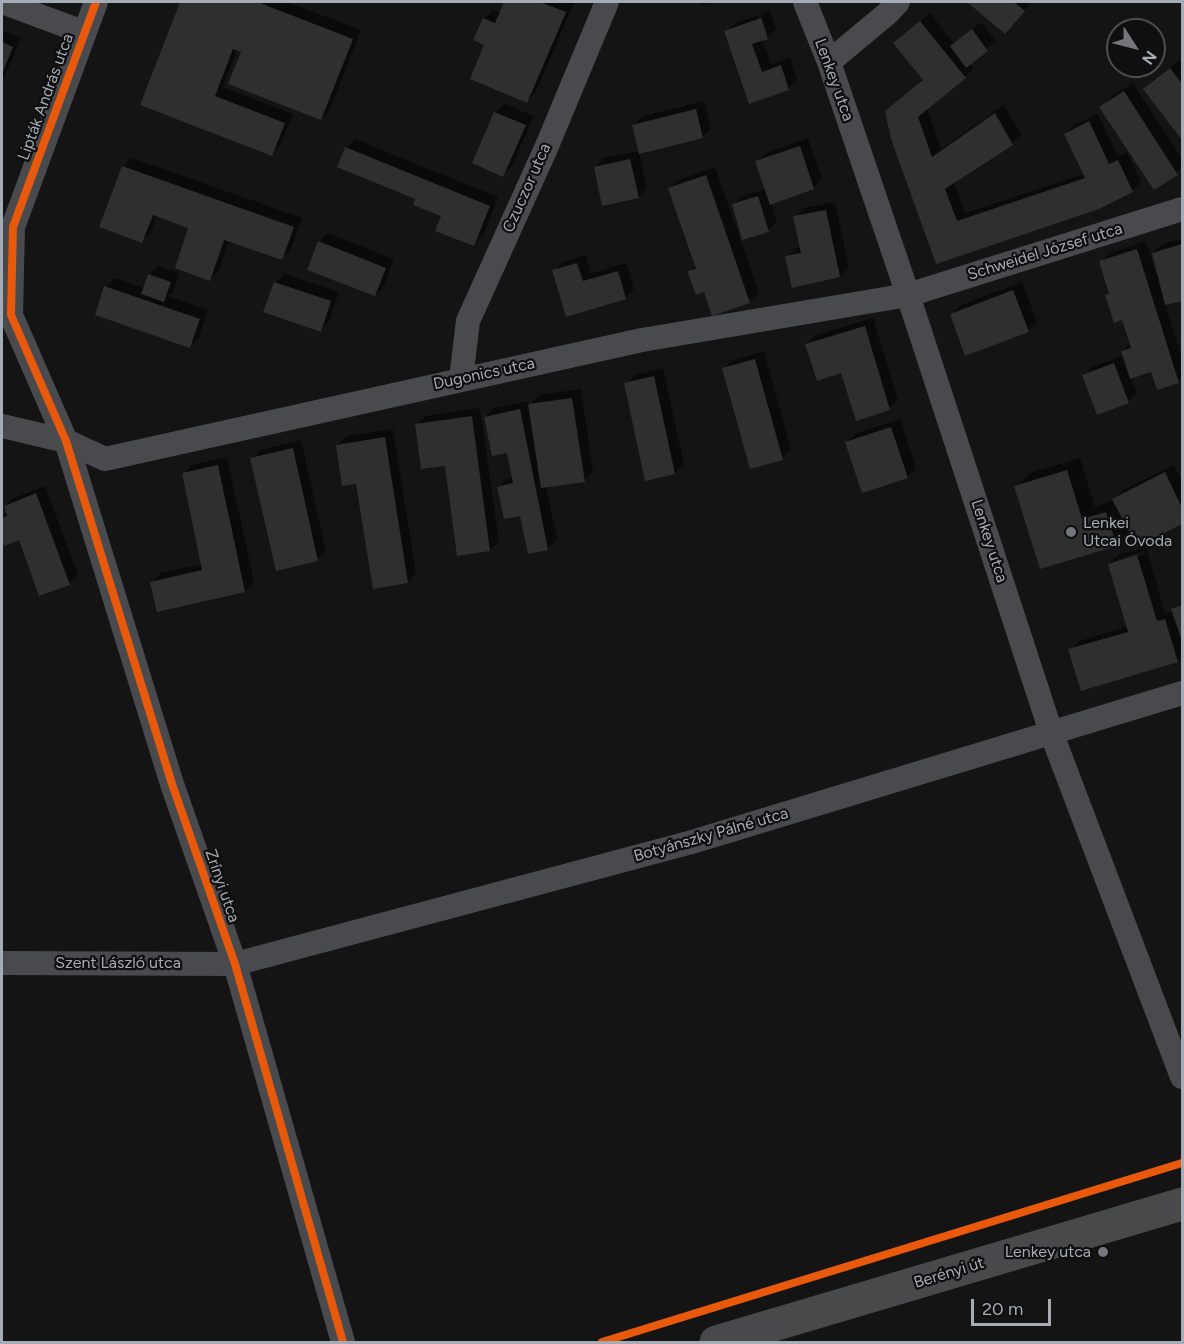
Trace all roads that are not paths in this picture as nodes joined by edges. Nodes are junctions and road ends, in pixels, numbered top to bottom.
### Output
1 (2, 2) edge
2 (96, 2) edge
3 (607, 2) edge
4 (805, 2) edge
5 (898, 2) edge
6 (83, 32) junction
7 (829, 62) junction
8 (1182, 209) edge
9 (908, 295) junction
10 (461, 379) junction
11 (2, 426) edge
12 (66, 441) junction
13 (1182, 693) edge
14 (1051, 732) junction
15 (2, 963) edge
16 (235, 964) junction
17 (1182, 1077) edge
18 (1182, 1204) edge
19 (343, 1342) edge
20 (716, 1342) edge

1 - 6 street
2 - 6 street, Lipták András utca
3 - 10 street, Czuczor utca
4 - 7 street, Lenkey utca
5 - 7 street
6 - 12 street, Lipták András utca
7 - 9 street, Lenkey utca
8 - 9 street, Schweidel József utca
9 - 10 street, Dugonics utca
9 - 14 street, Lenkey utca
10 - 12 street, Dugonics utca
11 - 12 street, Dugonics utca
12 - 16 street, Zrínyi utca
13 - 14 street, Botyánszky Pálné utca
14 - 16 street, Botyánszky Pálné utca
14 - 17 street, Lenkey utca
15 - 16 street, Szent László utca
16 - 19 street, Zrínyi utca
18 - 20 street, Berényi út

